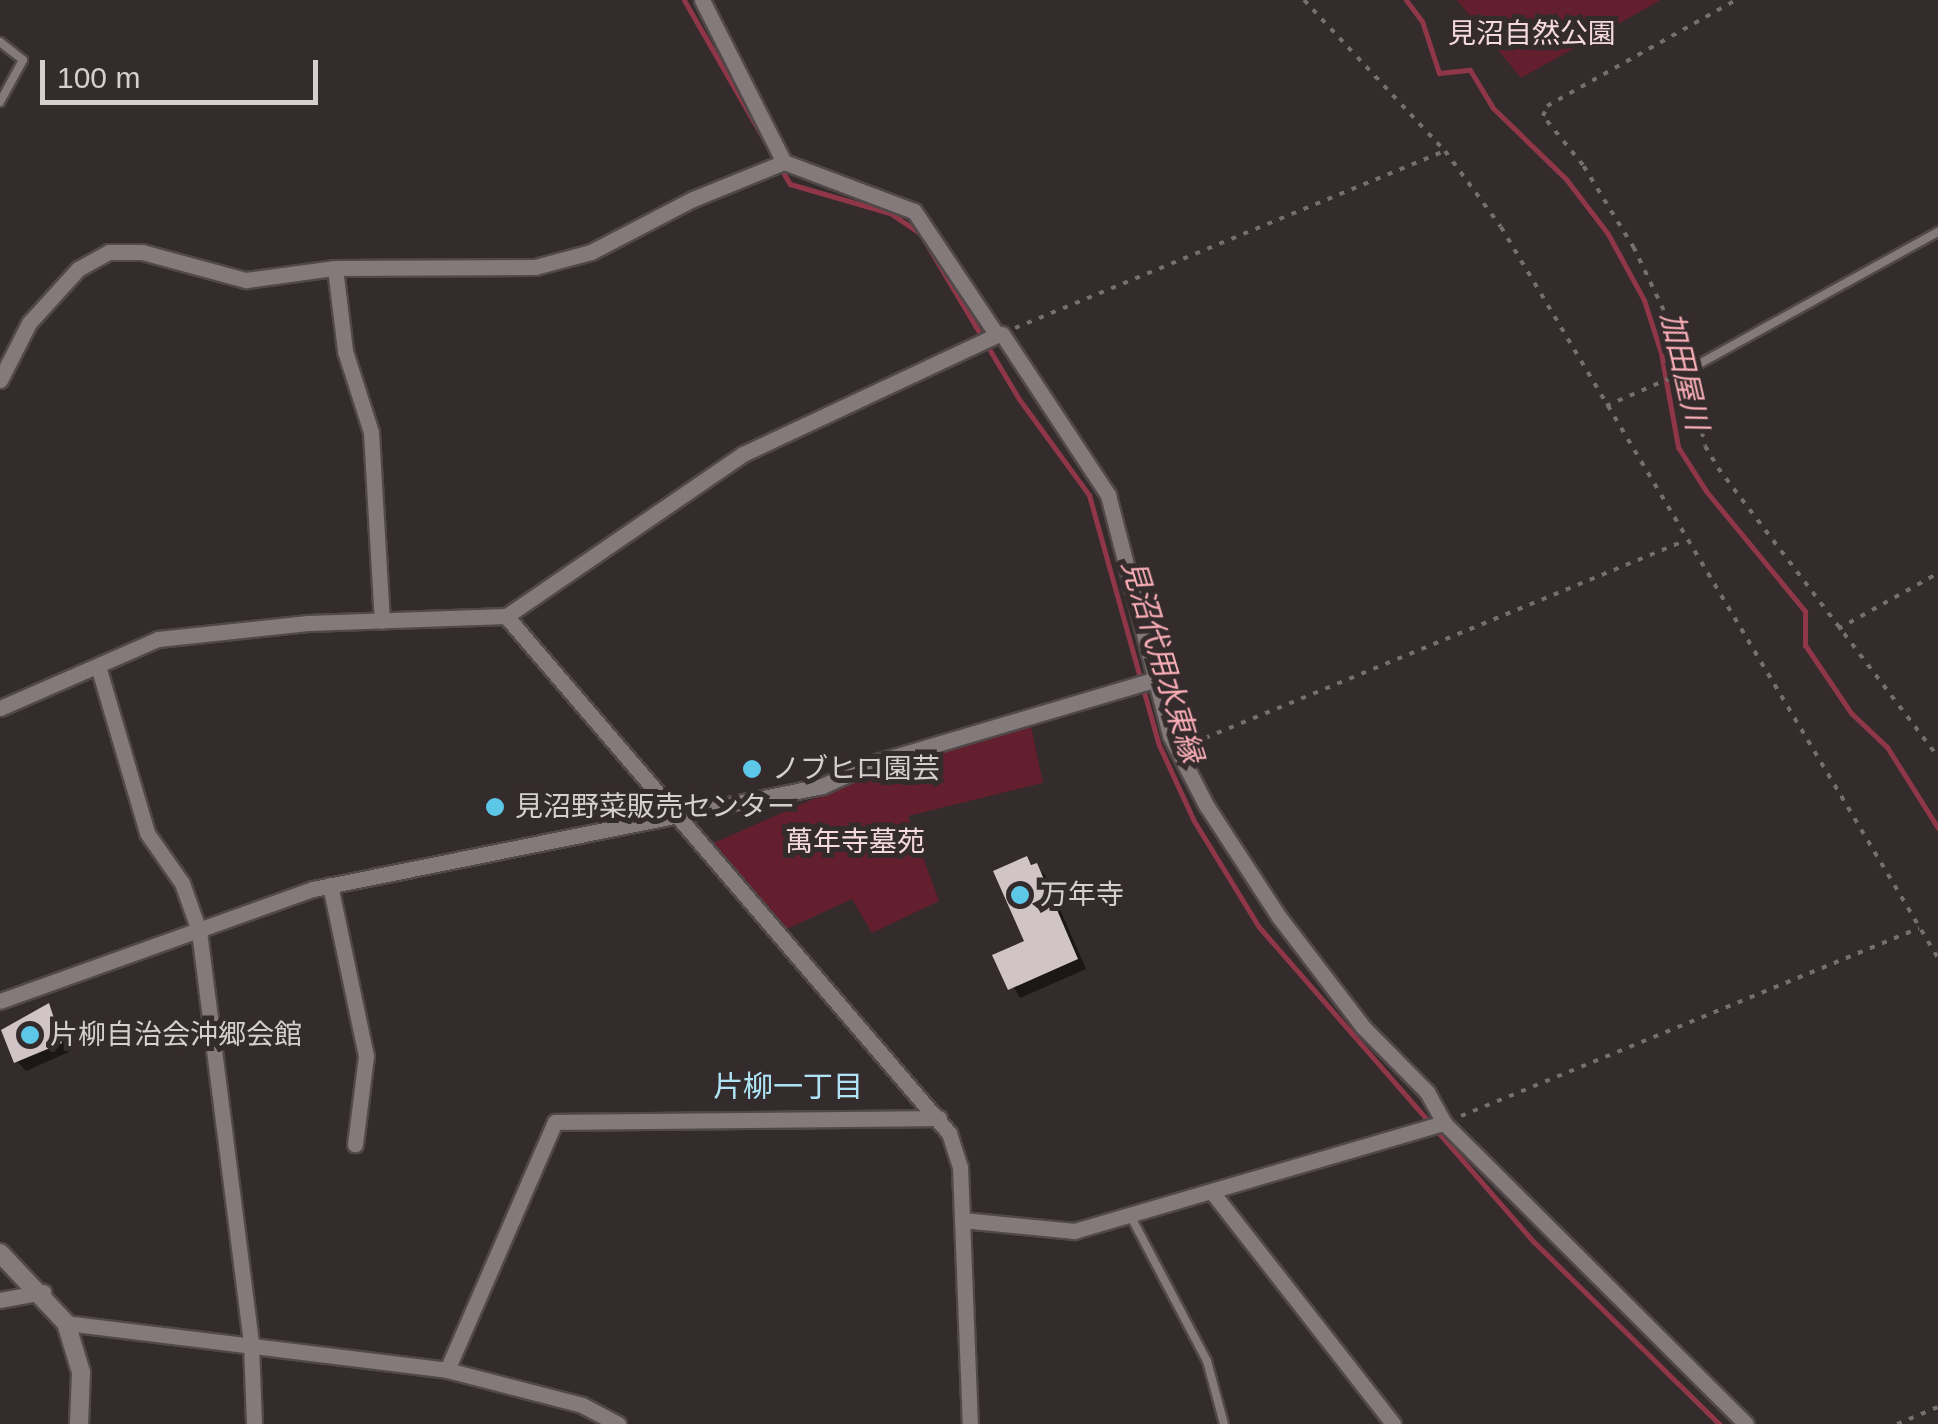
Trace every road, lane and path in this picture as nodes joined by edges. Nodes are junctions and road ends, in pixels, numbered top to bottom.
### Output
1 (702, 0) edge
2 (1304, 0) edge
3 (0, 42) edge
4 (0, 102) edge
5 (1446, 151) junction
6 (784, 162) junction
7 (1938, 232) edge
8 (335, 268) junction
9 (1002, 334) joint
10 (1688, 370) dead end
11 (1678, 375) dead end
12 (0, 380) edge
13 (1606, 406) junction
14 (1684, 541) junction
15 (1938, 573) edge
16 (506, 616) junction
17 (382, 621) junction
18 (1837, 630) dead end
19 (98, 666) junction
20 (1153, 680) junction
21 (0, 708) edge
22 (1178, 750) junction
23 (674, 814) junction
24 (330, 886) junction
25 (1919, 928) junction
26 (199, 931) junction
27 (1938, 958) edge
28 (0, 1002) edge
29 (939, 1118) junction
30 (1444, 1123) junction
31 (355, 1144) dead end
32 (1212, 1192) junction
33 (1128, 1212) junction
34 (962, 1220) junction
35 (0, 1254) edge
36 (42, 1292) junction
37 (0, 1300) edge
38 (66, 1324) junction
39 (251, 1345) junction
40 (447, 1370) junction
41 (582, 1405) junction
42 (1938, 1407) edge
43 (79, 1424) edge
44 (254, 1424) edge
45 (577, 1424) edge
46 (618, 1424) edge
47 (970, 1424) edge
48 (1224, 1424) edge
49 (1392, 1424) edge
50 (1746, 1424) edge
51 (1897, 1424) edge

1 - 6 street
2 - 5 path
3 - 4 lane
5 - 9 path
5 - 13 path
6 - 8 street
6 - 16 street
7 - 10 lane
8 - 12 street
8 - 17 street
9 - 20 street
11 - 13 path
13 - 14 path
14 - 22 path
14 - 25 path
15 - 18 path
16 - 17 street
16 - 23 street
17 - 19 street
19 - 21 street
19 - 26 street
20 - 22 street
20 - 23 street
22 - 30 street
23 - 24 street
23 - 29 street
24 - 26 street
24 - 31 street
25 - 27 path
25 - 30 path
26 - 28 street
26 - 39 street
29 - 34 street
29 - 40 street
30 - 32 street
30 - 50 street
32 - 33 street
32 - 49 street
33 - 34 street
33 - 48 lane
34 - 47 street
35 - 36 street
36 - 37 street
36 - 38 street
38 - 39 street
38 - 43 street
39 - 40 street
39 - 44 street
40 - 41 street
41 - 45 street
41 - 46 street
42 - 51 path

